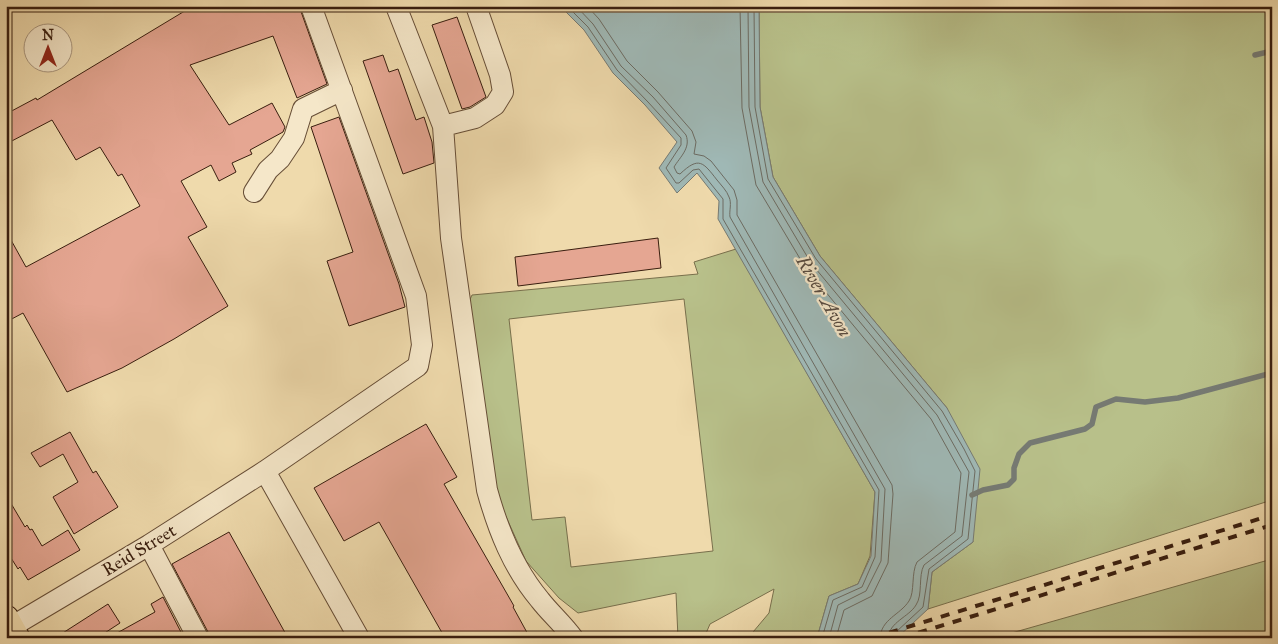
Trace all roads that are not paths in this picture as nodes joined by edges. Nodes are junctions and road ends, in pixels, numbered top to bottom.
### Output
1 (311, 6) edge
2 (396, 6) edge
3 (476, 6) edge
4 (342, 90) junction
5 (443, 126) junction
6 (254, 192) dead end
7 (265, 471) junction
8 (149, 545) junction
9 (11, 628) edge
10 (198, 638) edge
11 (359, 638) edge
12 (573, 638) edge

1 - 4 street
2 - 5 street
3 - 5 street
4 - 6 street
4 - 7 street, Reid Street
5 - 12 street
7 - 8 street, Reid Street
7 - 11 street
8 - 9 street, Reid Street
8 - 10 street

